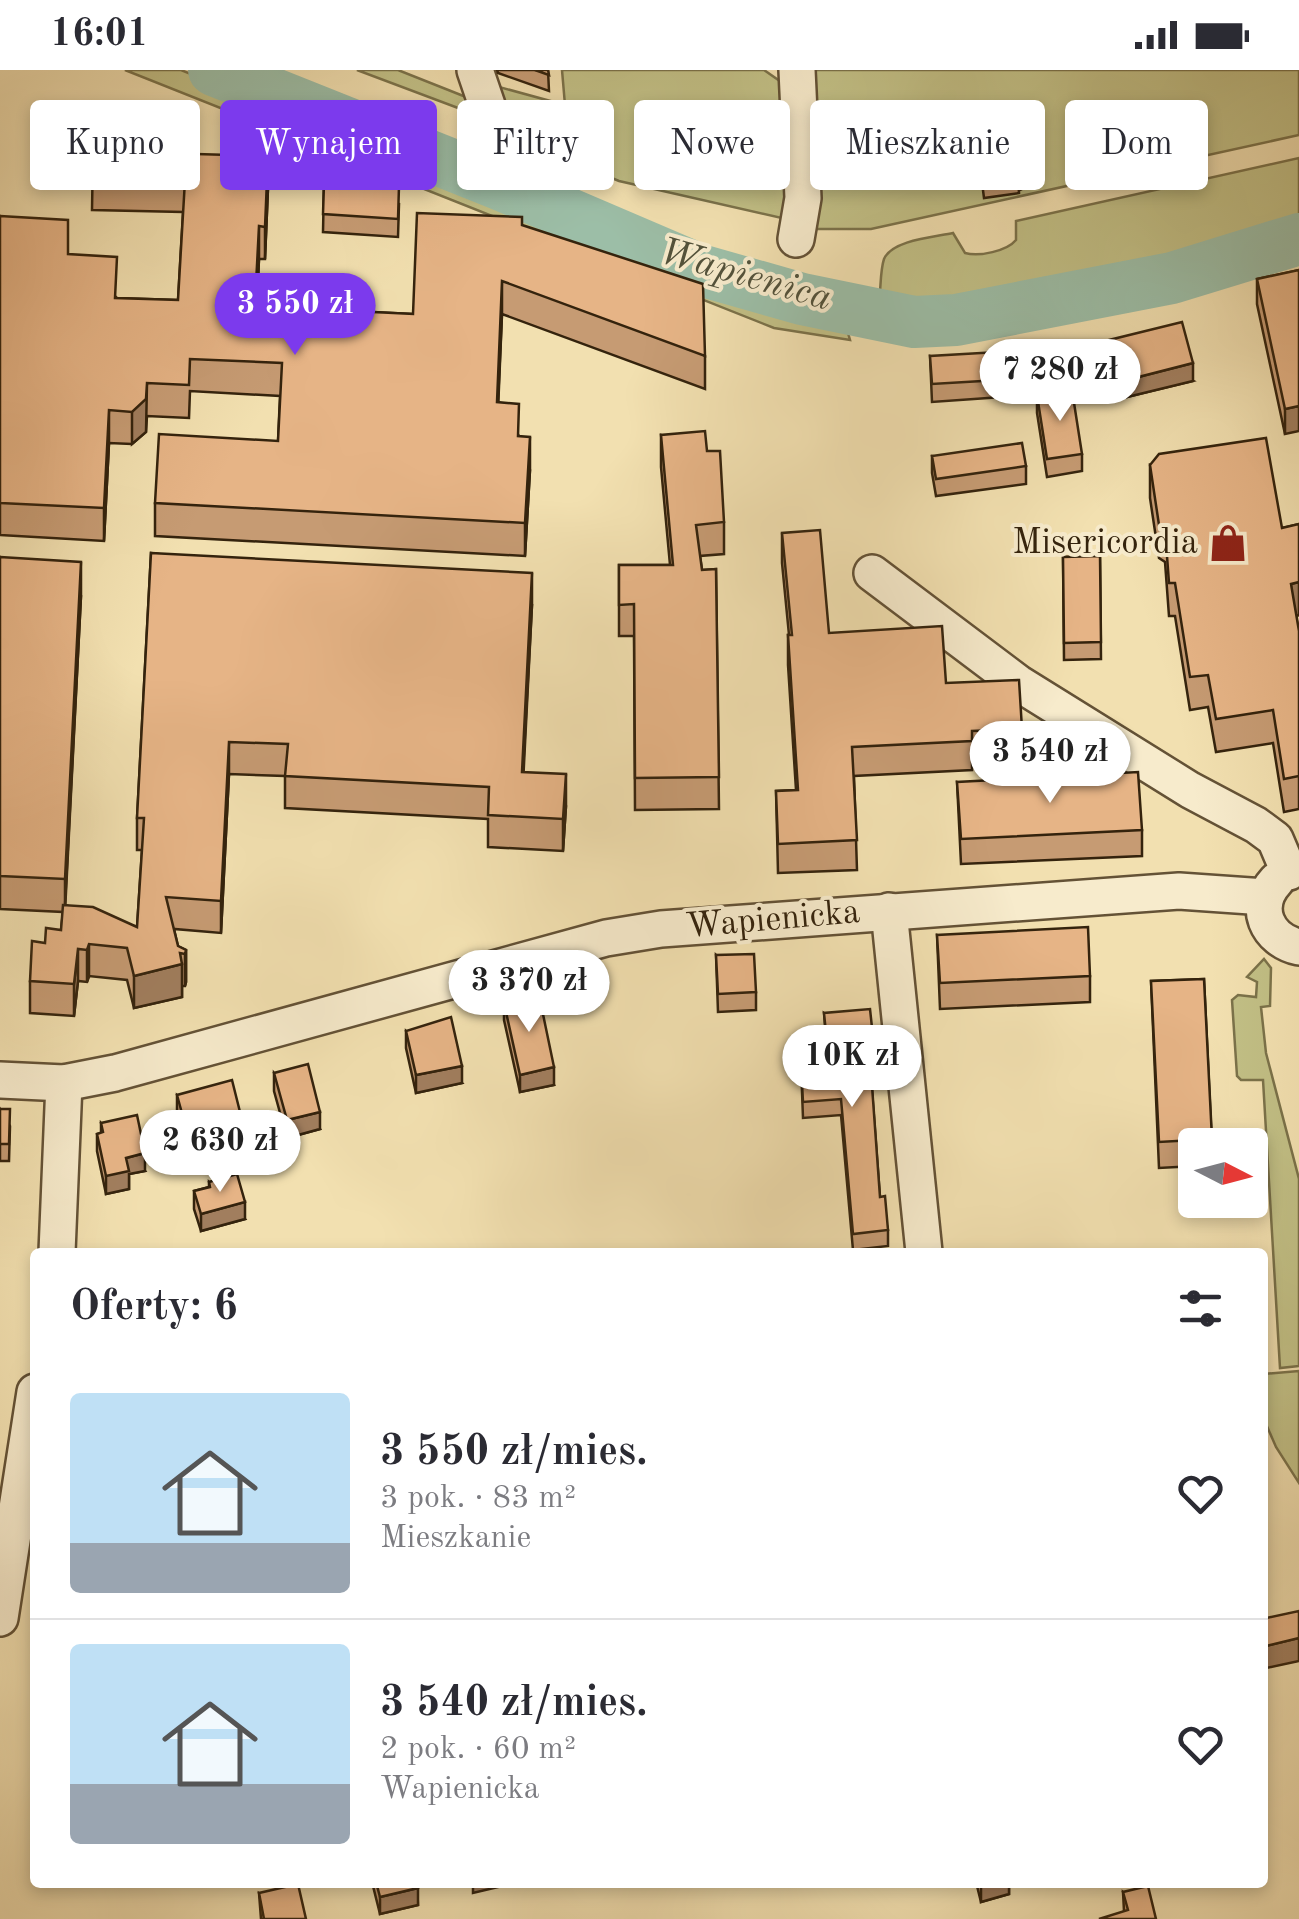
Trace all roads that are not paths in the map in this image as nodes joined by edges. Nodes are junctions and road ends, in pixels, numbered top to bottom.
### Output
1 (475, 70) edge
2 (797, 70) edge
3 (485, 100) edge
4 (796, 239) dead end
5 (872, 573) dead end
6 (1284, 879) edge
7 (889, 910) junction
8 (1299, 947) edge
9 (0, 1080) edge
10 (64, 1083) junction
11 (57, 1248) edge
12 (924, 1248) edge
13 (30, 1424) edge
14 (0, 1618) edge

1 - 3 street
2 - 4 street
5 - 6 street
6 - 7 street, Wapienicka
6 - 8 street
7 - 10 street, Wapienicka
7 - 12 street
9 - 10 street, Wapienicka
10 - 11 street
13 - 14 street

